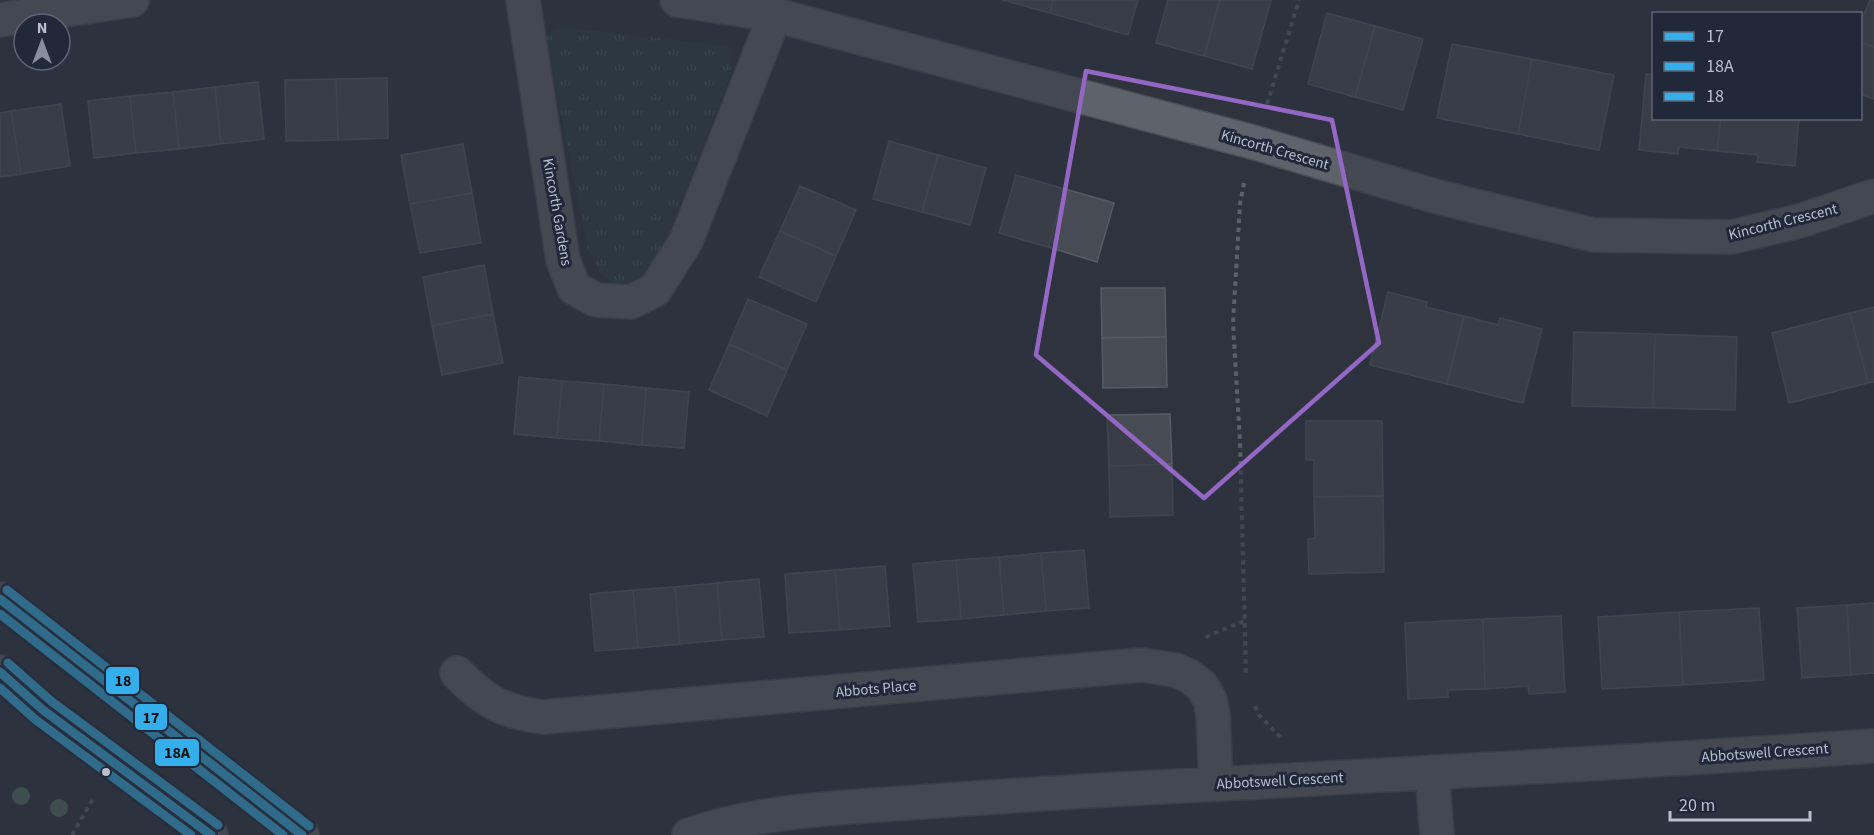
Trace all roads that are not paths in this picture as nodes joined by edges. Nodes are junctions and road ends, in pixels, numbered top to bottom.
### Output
1 (132, 0) edge
2 (522, 0) edge
3 (677, 0) edge
4 (776, 15) junction
5 (0, 20) edge
6 (1874, 195) edge
7 (0, 599) edge
8 (0, 672) edge
9 (457, 673) dead end
10 (1874, 746) edge
11 (1432, 772) junction
12 (1216, 784) junction
13 (211, 835) edge
14 (302, 835) edge
15 (689, 835) edge
16 (1437, 835) edge

1 - 5 street
2 - 4 street, Kincorth Gardens
3 - 4 street, Kincorth Crescent
4 - 6 street, Kincorth Crescent
7 - 14 street
8 - 13 street
9 - 12 street, Abbots Place
10 - 11 street, Abbotswell Crescent
11 - 12 street, Abbotswell Crescent
11 - 16 street
12 - 15 street, Abbotswell Crescent

